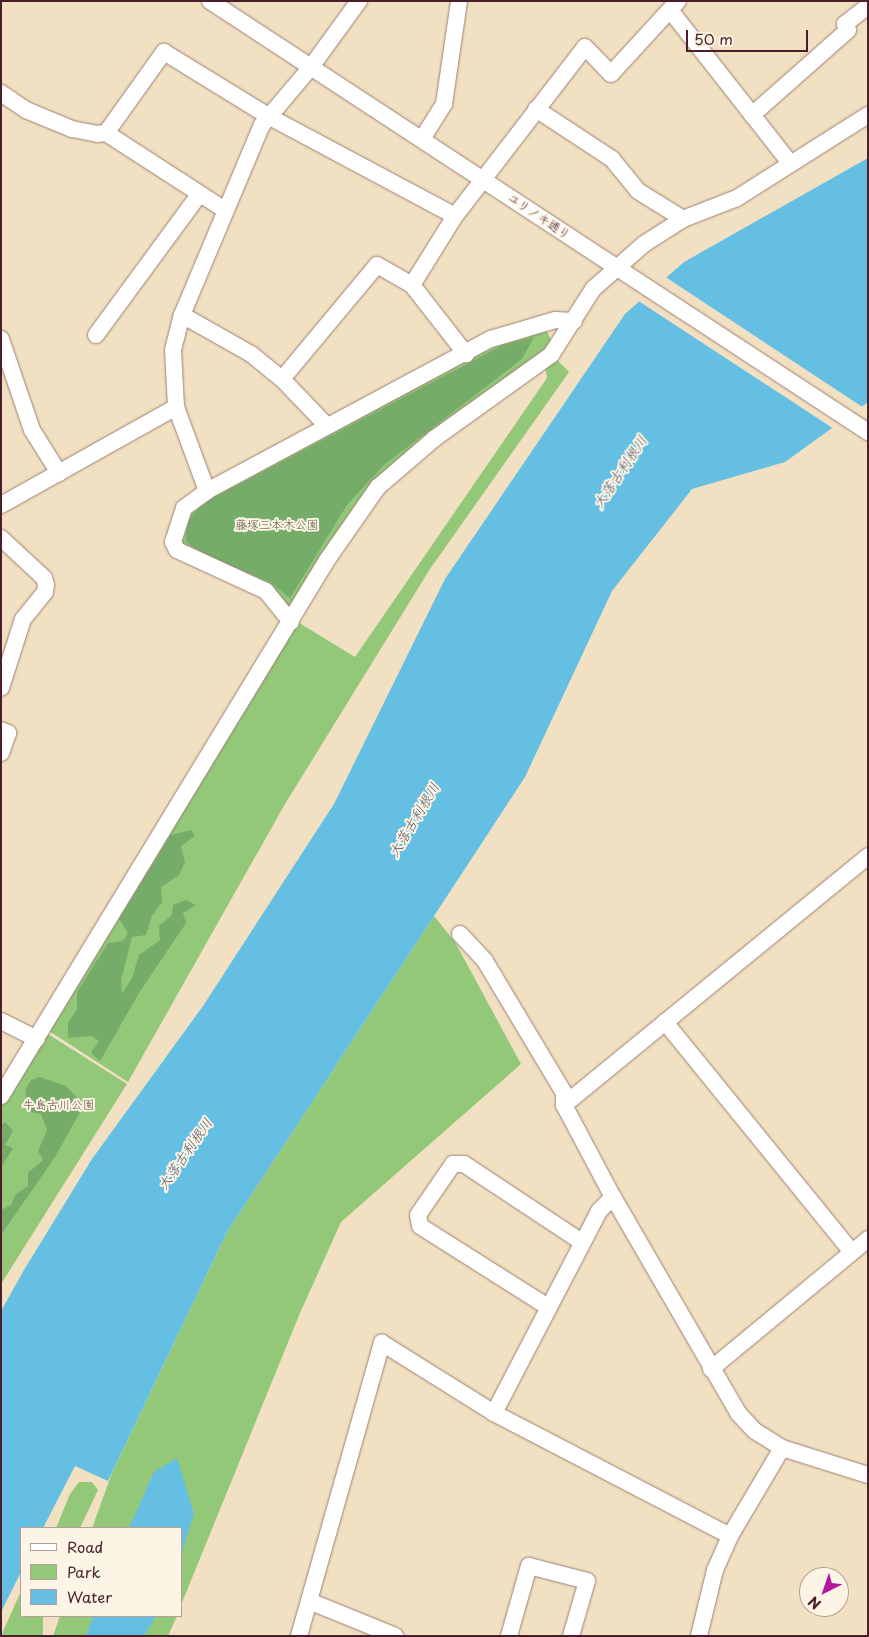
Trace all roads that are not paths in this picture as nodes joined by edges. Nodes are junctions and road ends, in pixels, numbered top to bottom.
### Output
1 (210, 1) edge
2 (359, 1) edge
3 (459, 1) edge
4 (674, 6) edge
5 (868, 6) edge
6 (311, 67) junction
7 (1, 93) edge
8 (536, 109) junction
9 (752, 115) junction
10 (868, 115) edge
11 (268, 116) junction
12 (106, 133) junction
13 (422, 139) junction
14 (790, 163) junction
15 (483, 179) junction
16 (200, 195) junction
17 (225, 210) junction
18 (455, 216) junction
19 (683, 219) junction
20 (616, 268) junction
21 (412, 285) junction
22 (182, 315) junction
23 (574, 321) junction
24 (96, 335) dead end
25 (1, 339) edge
26 (466, 354) junction
27 (282, 379) junction
28 (176, 407) junction
29 (327, 426) junction
30 (866, 431) edge
31 (59, 473) junction
32 (207, 490) junction
33 (1, 505) edge
34 (1, 538) edge
35 (291, 622) junction
36 (1, 688) edge
37 (1, 730) edge
38 (1, 753) edge
39 (868, 856) edge
40 (460, 934) dead end
41 (1, 1021) edge
42 (665, 1022) junction
43 (37, 1039) junction
44 (1, 1096) edge
45 (564, 1105) junction
46 (613, 1197) junction
47 (868, 1239) edge
48 (582, 1242) junction
49 (852, 1252) junction
50 (548, 1307) junction
51 (711, 1369) junction
52 (494, 1413) junction
53 (782, 1448) junction
54 (868, 1475) edge
55 (730, 1536) junction
56 (309, 1601) junction
57 (299, 1636) edge
58 (395, 1636) edge
59 (509, 1636) edge
60 (571, 1636) edge
61 (699, 1636) edge

1 - 6 street, ユリノキ通り
2 - 6 street
3 - 13 street
4 - 8 street
4 - 9 street
5 - 9 street
6 - 11 street
6 - 13 street, ユリノキ通り
7 - 12 street
8 - 15 street
8 - 19 street
9 - 14 street
10 - 14 street
11 - 12 street
11 - 17 street
11 - 18 street
12 - 16 street
13 - 15 street, ユリノキ通り
14 - 19 street
15 - 18 street
15 - 20 street, ユリノキ通り
16 - 17 street
16 - 24 street
17 - 22 street
18 - 21 street
19 - 20 street
20 - 23 street
20 - 30 street, ユリノキ通り
21 - 26 street
21 - 27 street
22 - 27 street
22 - 28 street
23 - 26 street
23 - 35 street
25 - 31 street
26 - 29 street
27 - 29 street
28 - 31 street
28 - 32 street
29 - 32 street
31 - 33 street
32 - 35 street
34 - 36 street
35 - 43 street
37 - 38 street
39 - 42 street
40 - 45 street
41 - 43 street
42 - 45 street
42 - 49 street
43 - 44 street
45 - 46 street
46 - 48 street
46 - 51 street
47 - 49 street
48 - 50 street
48 - 50 street
49 - 51 street
50 - 52 street
51 - 53 street
52 - 55 street
52 - 56 street
53 - 54 street
53 - 55 street
55 - 61 street
56 - 57 street
56 - 58 street
59 - 60 street

